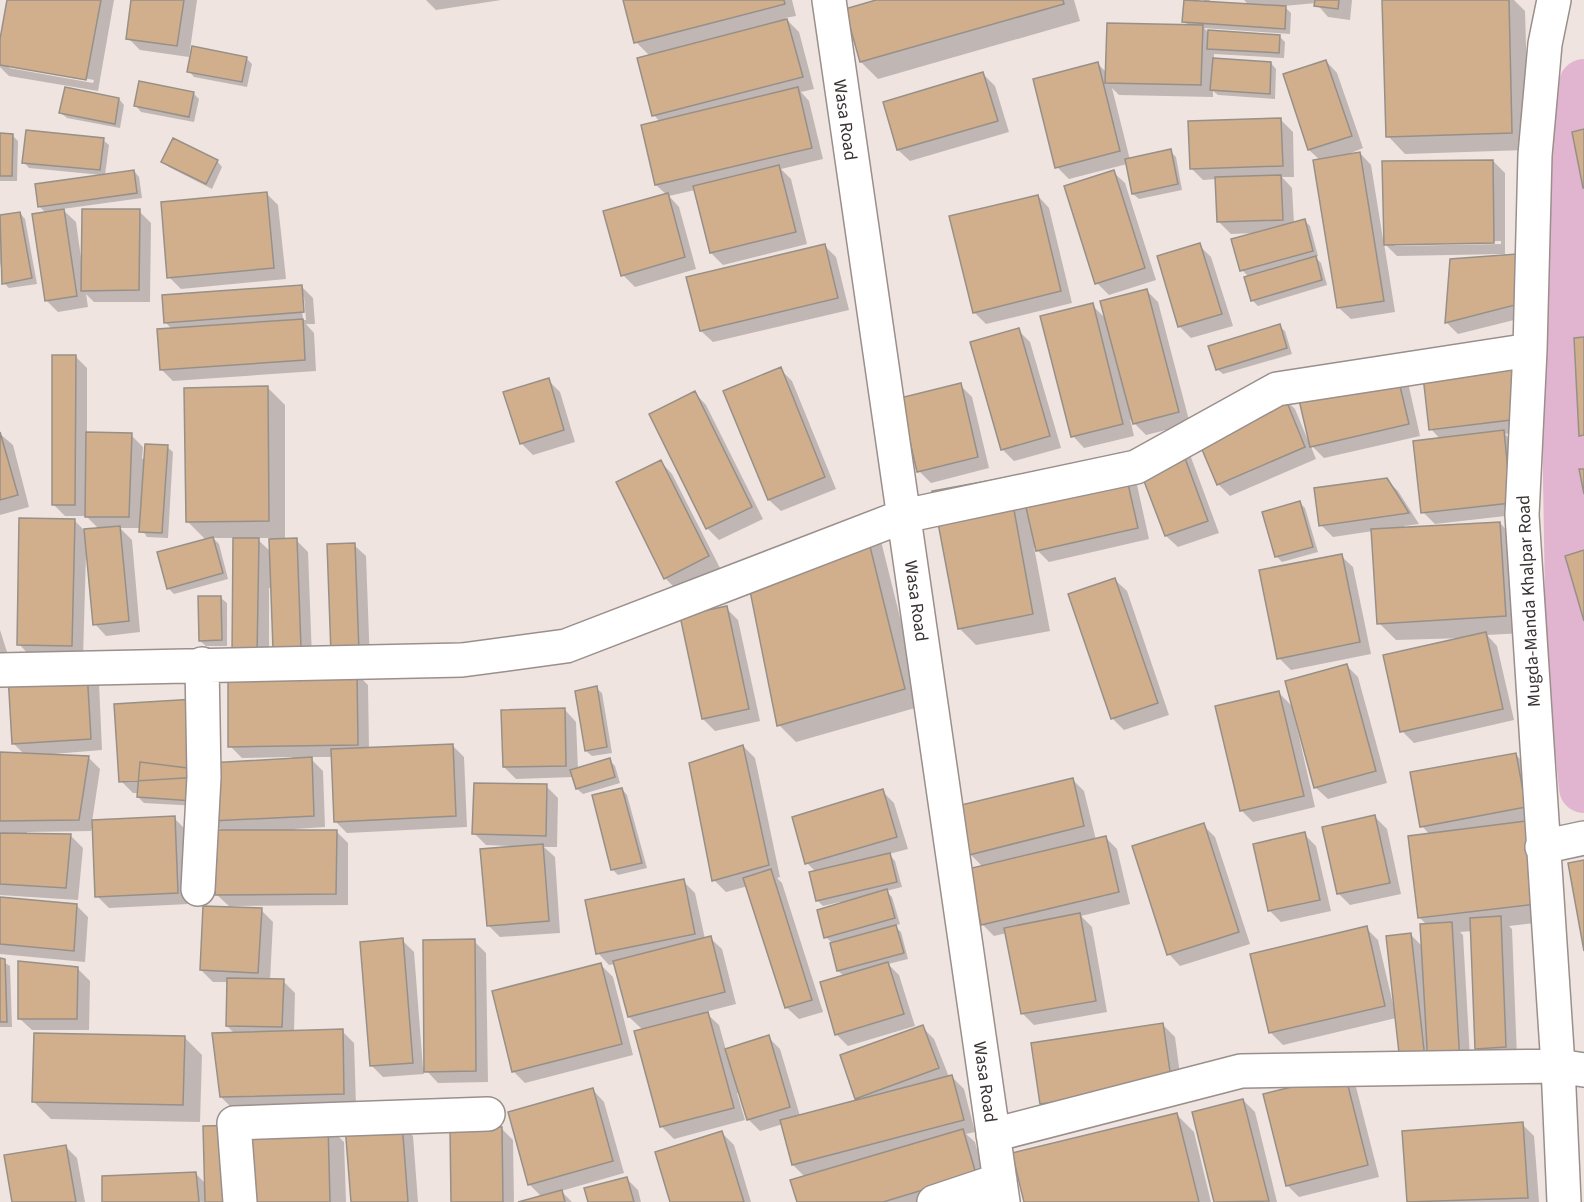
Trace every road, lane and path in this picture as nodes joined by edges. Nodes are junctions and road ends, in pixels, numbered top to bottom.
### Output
1 (829, 0) edge
2 (1554, 0) edge
3 (1530, 350) junction
4 (904, 516) junction
5 (202, 664) junction
6 (0, 670) edge
7 (1564, 843) edge
8 (198, 890) dead end
9 (1575, 1068) edge
10 (488, 1114) dead end
11 (993, 1135) junction
12 (1002, 1191) edge
13 (240, 1202) edge
14 (934, 1202) edge
15 (1564, 1202) edge

1 - 4 street, Wasa Road
2 - 3 street, Mugda-Manda Khalpar Road
3 - 4 street
3 - 7 street, Mugda-Manda Khalpar Road
4 - 5 street
4 - 11 street, Wasa Road
5 - 6 street
5 - 8 street
7 - 9 street, Mugda-Manda Khalpar Road
9 - 11 street
9 - 15 street, Mugda-Manda Khalpar Road
10 - 13 street
11 - 12 street, Wasa Road
12 - 14 street

